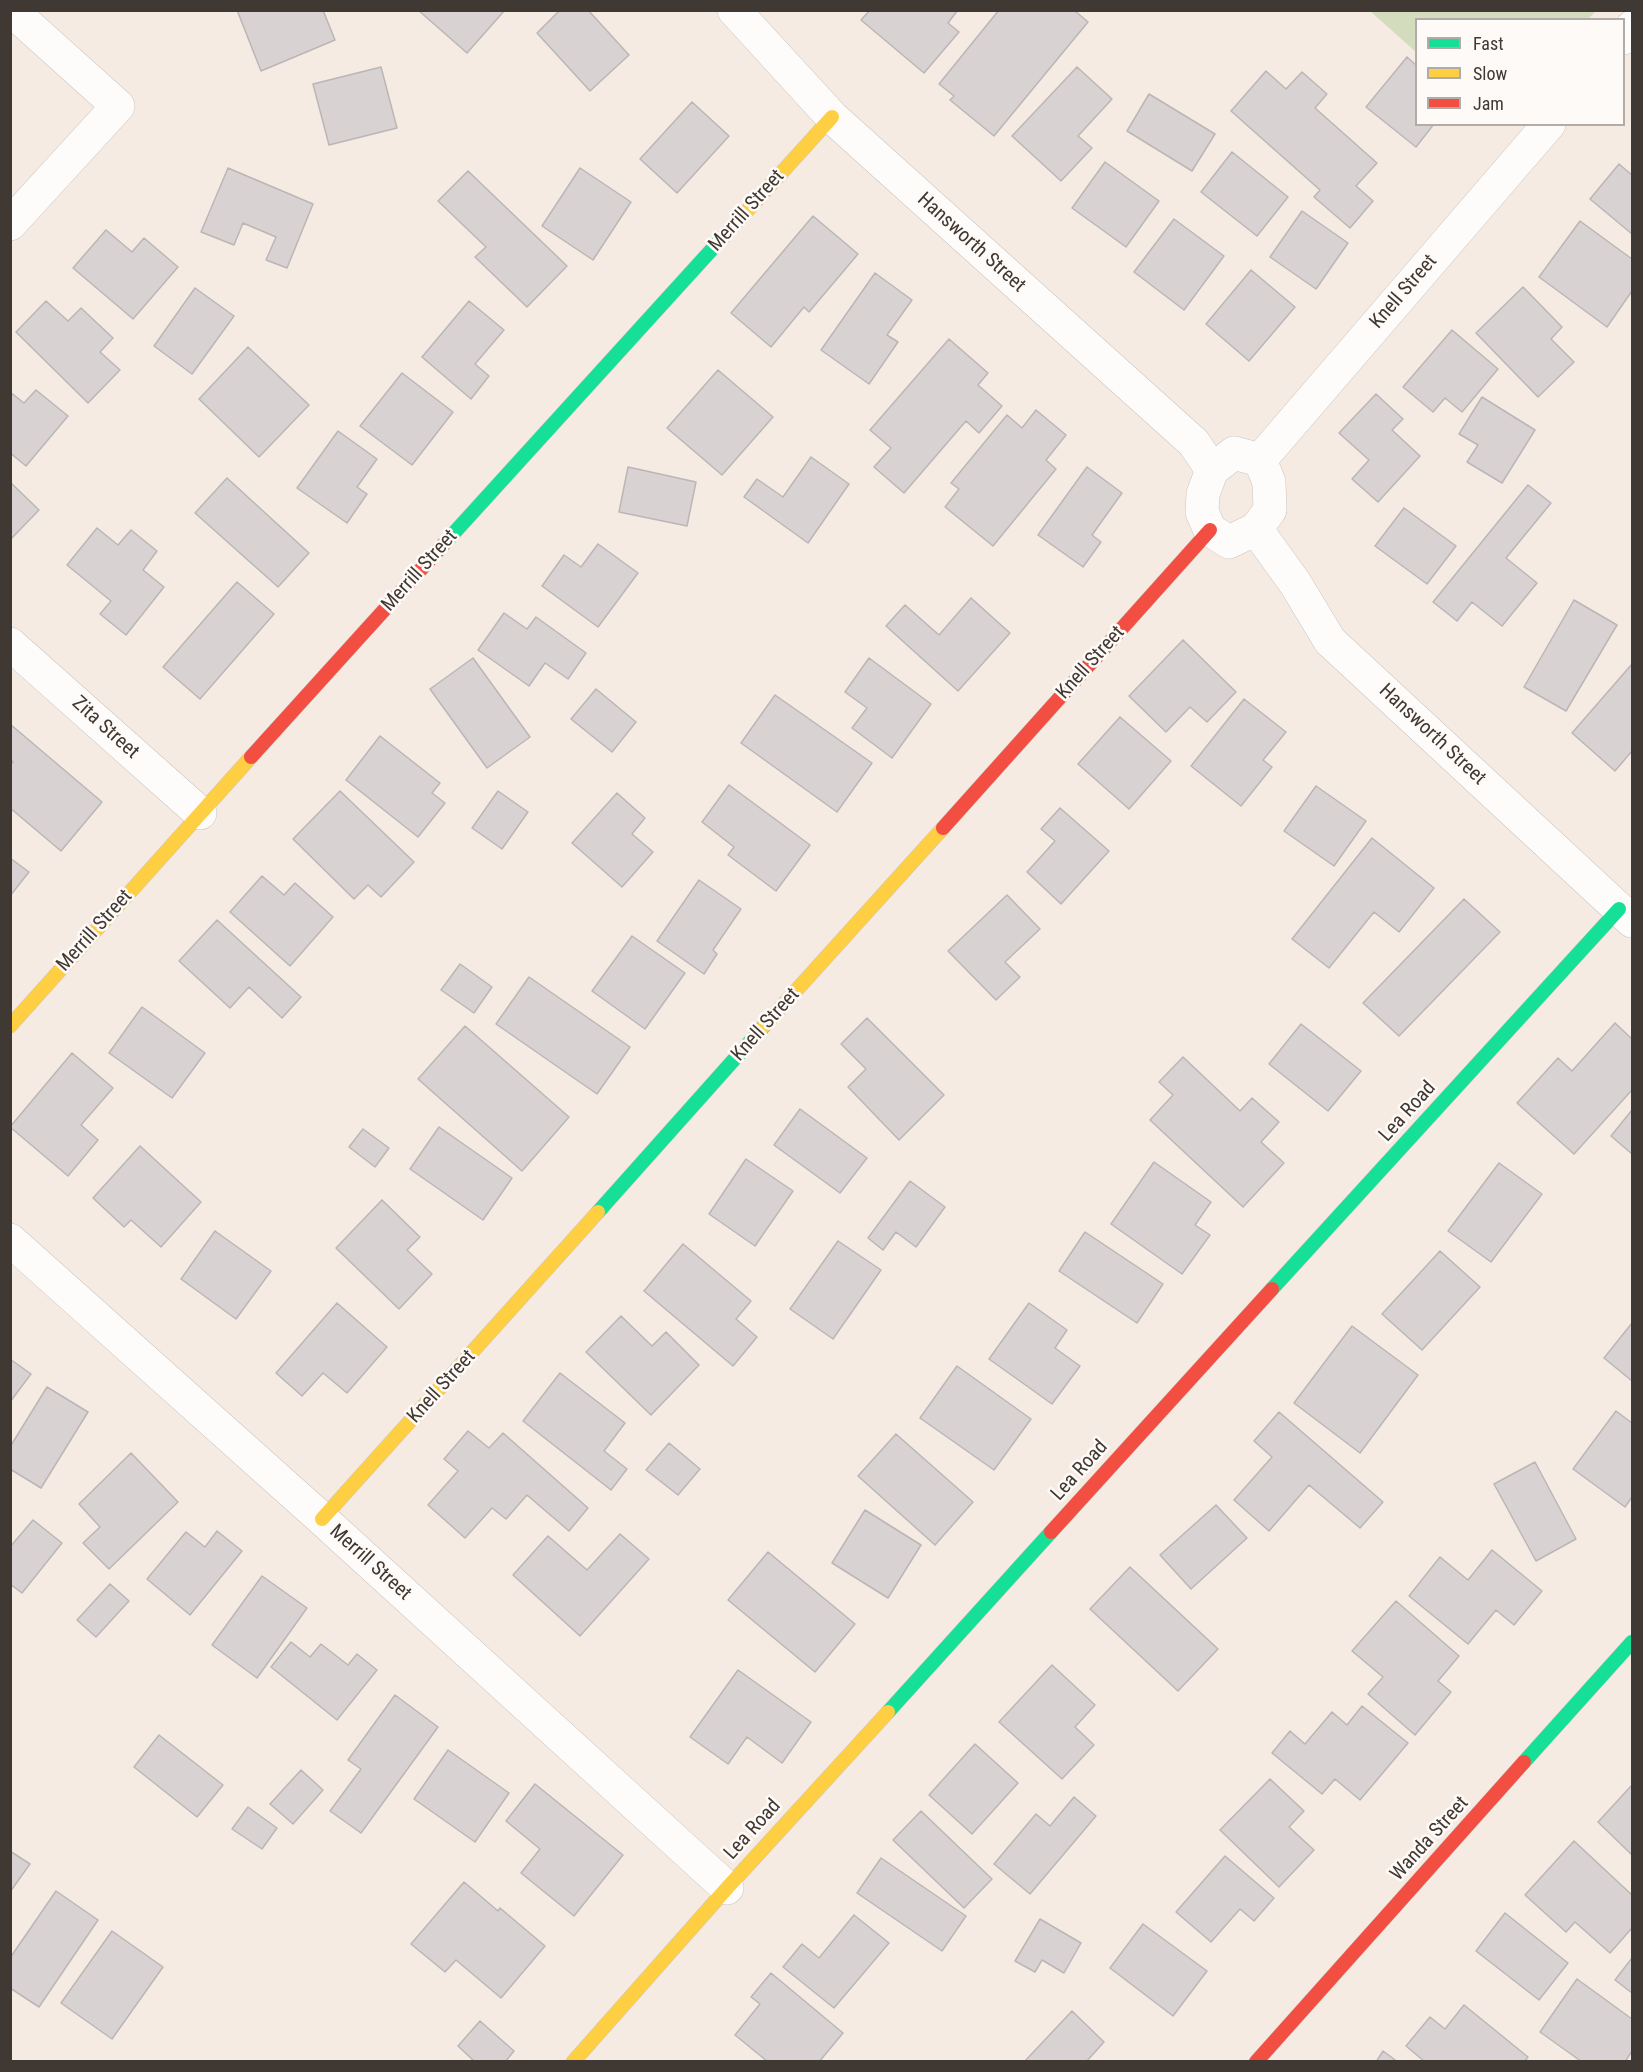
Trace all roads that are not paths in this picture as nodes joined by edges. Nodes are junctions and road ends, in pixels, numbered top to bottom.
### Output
1 (11, 10) edge
2 (734, 10) edge
3 (832, 117) junction
4 (1547, 126) edge
5 (10, 224) edge
6 (1260, 460) junction
7 (1212, 470) junction
8 (1256, 529) junction
9 (1210, 530) junction
10 (10, 644) edge
11 (200, 813) junction
12 (1626, 915) edge
13 (10, 1026) edge
14 (10, 1240) edge
15 (322, 1519) junction
16 (1632, 1642) edge
17 (727, 1888) junction
18 (573, 2061) edge
19 (1256, 2061) edge

1 - 5 street
2 - 3 street, Hansworth Street
3 - 7 street, Hansworth Street
3 - 11 street, Merrill Street
4 - 6 street, Knell Street
6 - 7 street
6 - 8 street
7 - 9 street
8 - 9 street
8 - 12 street, Hansworth Street
9 - 15 street, Knell Street
10 - 11 street, Zita Street
11 - 13 street, Merrill Street
12 - 17 street, Lea Road
14 - 15 street, Merrill Street
15 - 17 street, Merrill Street
16 - 19 street, Wanda Street
17 - 18 street, Lea Road

